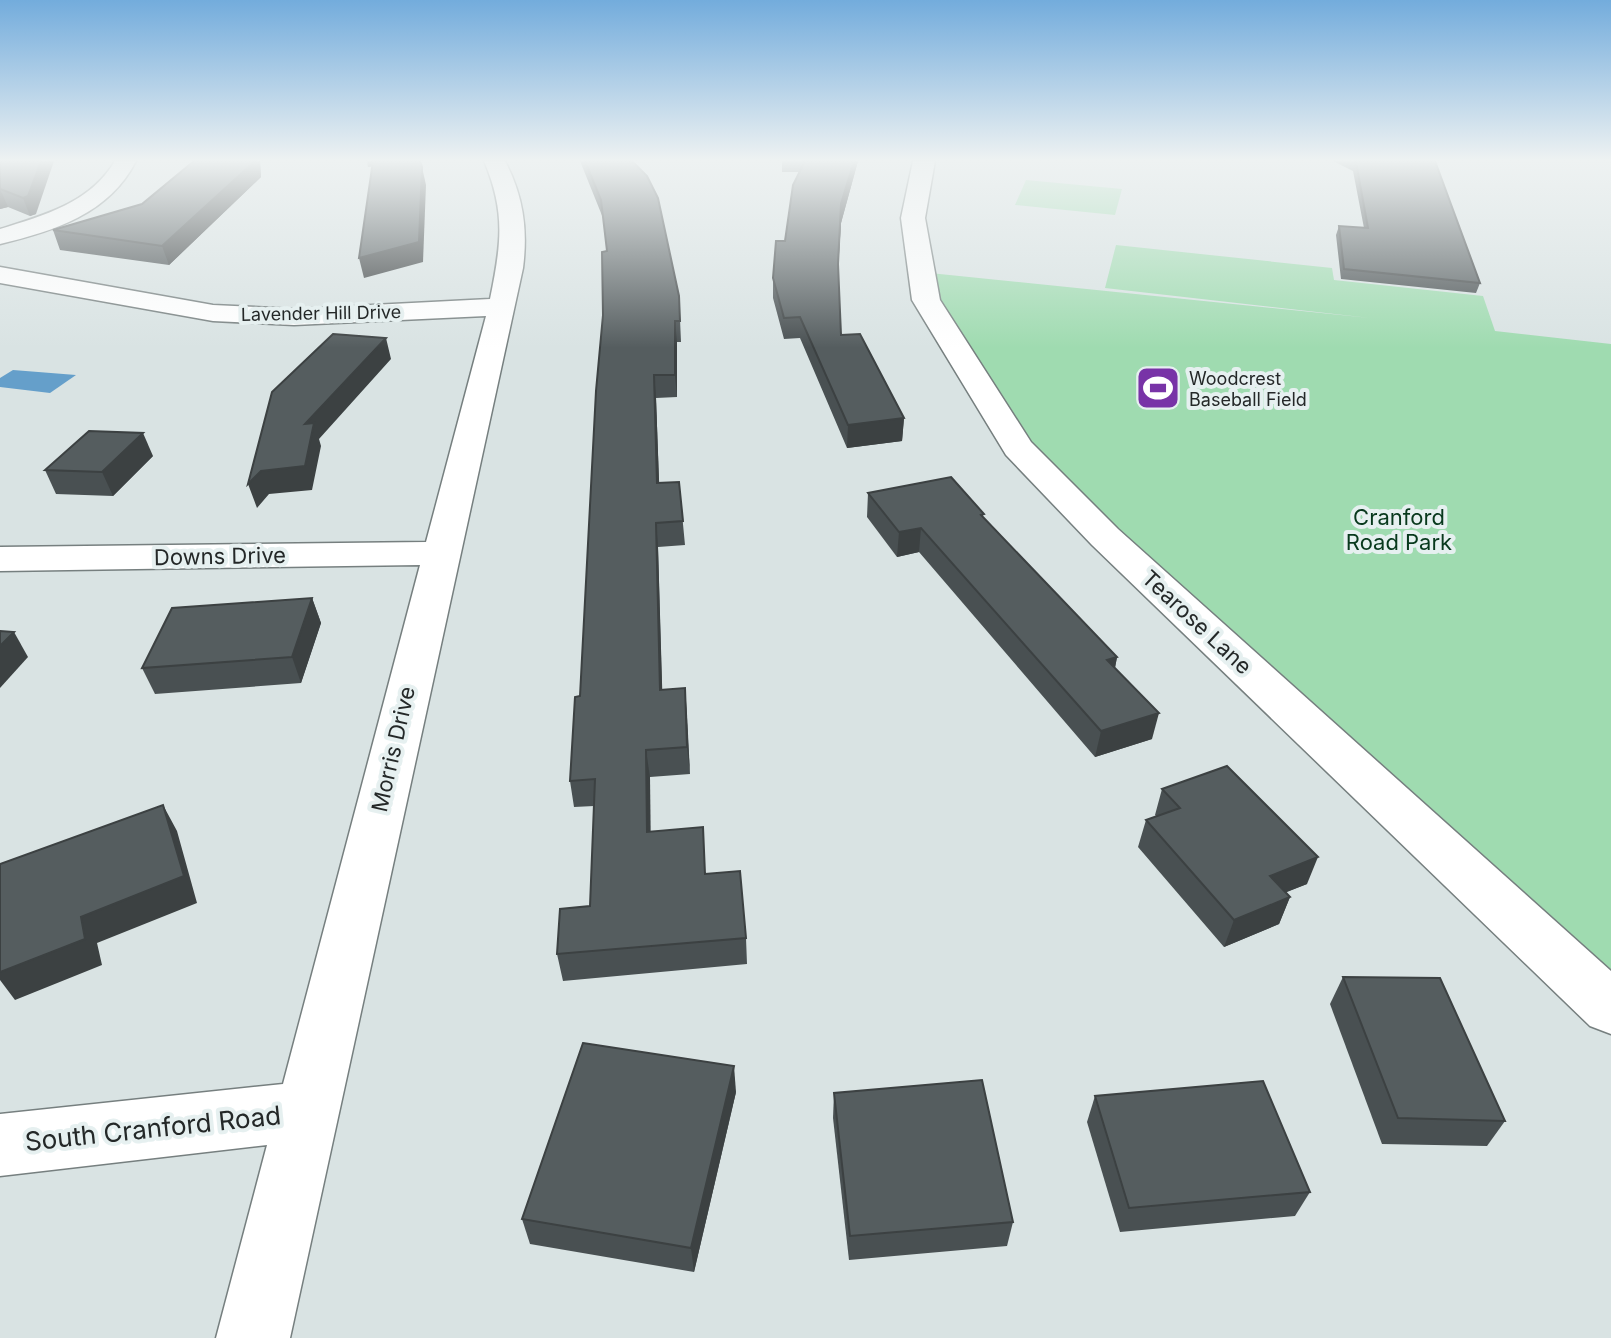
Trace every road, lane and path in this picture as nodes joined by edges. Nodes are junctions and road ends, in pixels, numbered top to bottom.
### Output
1 (42, 223) edge
2 (514, 223) edge
3 (913, 223) edge
4 (0, 237) edge
5 (0, 275) edge
6 (502, 307) junction
7 (440, 553) junction
8 (0, 559) edge
9 (1611, 1008) edge
10 (306, 1111) junction
11 (0, 1145) edge
12 (253, 1338) edge

1 - 4 street
2 - 6 street, Morris Drive
3 - 9 street, Tearose Lane
5 - 6 street, Lavender Hill Drive
6 - 7 street, Morris Drive
7 - 8 street, Downs Drive
7 - 10 street, Morris Drive
10 - 11 street, South Cranford Road
10 - 12 street, Morris Drive

